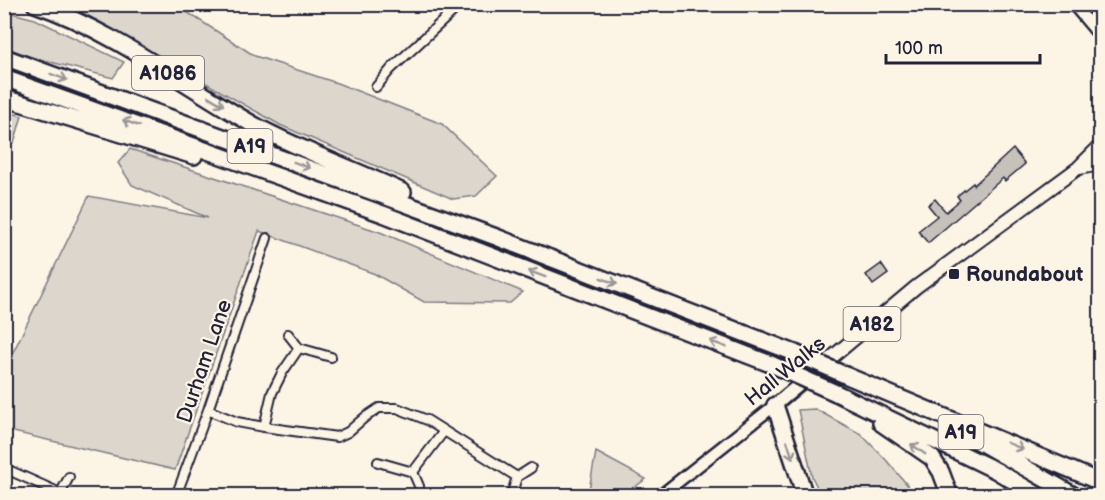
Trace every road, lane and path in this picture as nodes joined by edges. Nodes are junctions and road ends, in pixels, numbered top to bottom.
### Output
1 (35, 4) edge
2 (461, 4) edge
3 (1076, 8) edge
4 (1101, 24) edge
5 (1101, 36) edge
6 (4, 57) edge
7 (4, 78) edge
8 (376, 87) dead end
9 (4, 98) edge
10 (1101, 146) edge
11 (1101, 164) edge
12 (1078, 168) junction
13 (383, 214) junction
14 (496, 237) junction
15 (267, 238) dead end
16 (288, 334) dead end
17 (299, 348) junction
18 (331, 357) dead end
19 (845, 375) junction
20 (836, 393) junction
21 (775, 405) junction
22 (208, 410) junction
23 (264, 427) junction
24 (444, 431) junction
25 (378, 462) dead end
26 (4, 468) edge
27 (531, 468) dead end
28 (413, 472) junction
29 (69, 477) dead end
30 (517, 477) junction
31 (1101, 482) edge
32 (419, 486) dead end
33 (60, 494) edge
34 (176, 495) edge
35 (511, 495) edge
36 (660, 495) edge
37 (805, 495) edge
38 (950, 495) edge
39 (1039, 495) edge
40 (1075, 495) edge

1 -> 14 highway, A1086
2 - 8 street
3 - 4 main road
3 - 5 main road
6 -> 14 highway, A19
13 -> 7 highway, A19
9 - 13 highway
10 - 12 main road, Hall Walks / A182
11 - 12 main road, Hall Walks / A182
12 - 21 main road, Hall Walks / A182
20 -> 13 highway, A19, bridge
14 -> 19 highway, A19, bridge
15 - 22 street, Durham Lane
16 - 17 street
17 - 18 street
17 - 23 street
19 -> 31 highway
19 - 40 highway, A19
38 -> 20 highway
20 - 39 highway, A19
21 - 36 main road, Hall Walks
21 -> 37 highway
22 - 23 street
22 - 34 street, Durham Lane
23 - 24 street
24 - 28 street
24 - 30 street
25 - 28 street
26 - 33 street
27 - 30 street
28 - 32 street
29 - 33 street
30 - 35 street

